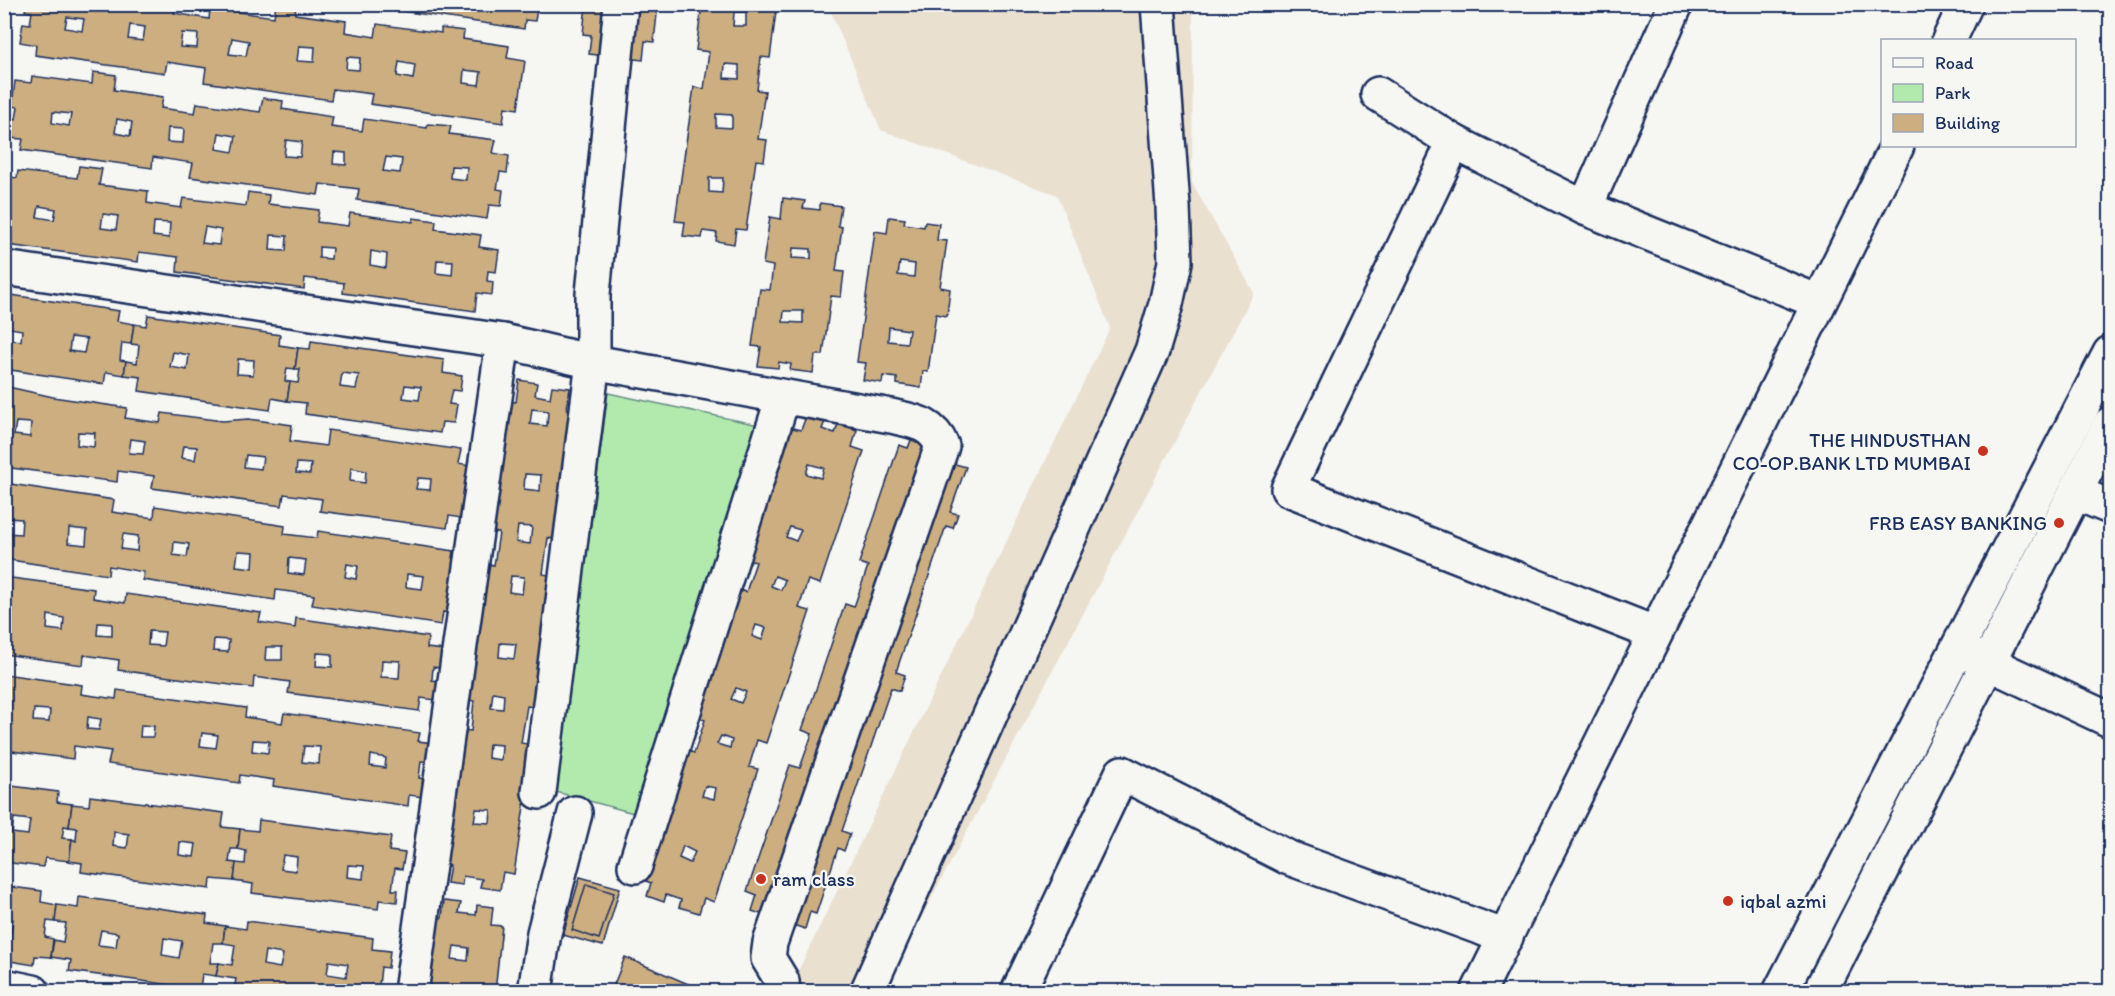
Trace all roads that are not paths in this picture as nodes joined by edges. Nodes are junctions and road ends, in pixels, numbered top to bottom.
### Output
1 (621, 4) edge
2 (1158, 4) edge
3 (1676, 4) edge
4 (1966, 4) edge
5 (1948, 39) edge
6 (1378, 94) dead end
7 (1454, 142) junction
8 (1896, 147) edge
9 (1585, 208) junction
10 (4, 268) edge
11 (1819, 302) junction
12 (503, 341) junction
13 (2110, 353) edge
14 (593, 362) junction
15 (783, 397) junction
16 (2110, 424) edge
17 (2076, 493) junction
18 (2110, 507) edge
19 (1654, 633) junction
20 (1957, 649) junction
21 (1987, 663) junction
22 (2110, 720) edge
23 (539, 792) dead end
24 (575, 813) dead end
25 (635, 866) dead end
26 (1506, 938) junction
27 (4, 986) edge
28 (33, 992) edge
29 (411, 992) edge
30 (535, 992) edge
31 (783, 992) edge
32 (867, 992) edge
33 (1018, 992) edge
34 (1478, 992) edge
35 (1780, 992) edge
36 (1820, 992) edge

1 - 14 street
2 - 32 street
3 - 9 street
4 - 5 street
6 - 7 street
7 - 9 street
7 - 19 street
8 - 11 street
9 - 11 street
10 - 12 street
11 - 19 street
12 - 14 street
12 - 29 street
13 - 20 street
14 - 15 street
14 - 23 street
15 - 25 street
15 - 31 street
16 - 17 street
17 - 18 street
17 - 21 street
19 - 26 street
20 - 21 street
20 - 35 street
21 - 22 street
21 - 36 street
24 - 30 street
26 - 33 street
26 - 34 street
27 - 28 street

